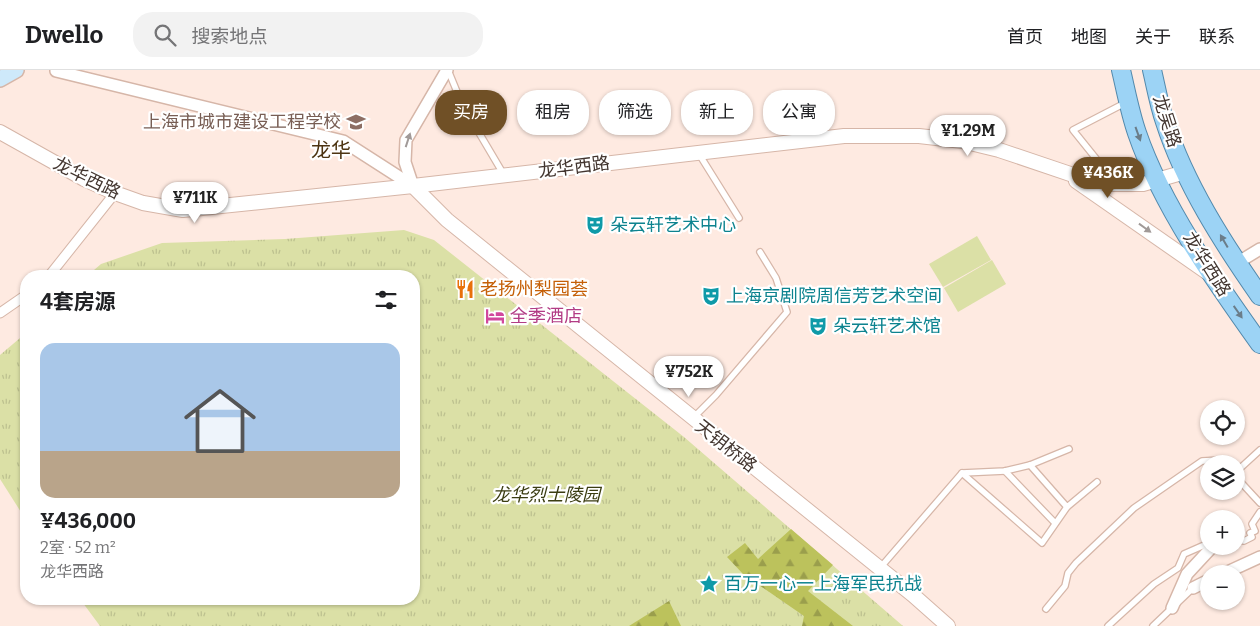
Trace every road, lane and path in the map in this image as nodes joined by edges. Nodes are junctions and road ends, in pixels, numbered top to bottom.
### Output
1 (16, 70) edge
2 (447, 70) edge
3 (1121, 70) edge
4 (1152, 70) edge
5 (56, 71) edge
6 (0, 79) edge
7 (1129, 101) junction
8 (0, 132) edge
9 (698, 152) junction
10 (1061, 171) junction
11 (1185, 172) junction
12 (504, 175) junction
13 (1159, 181) junction
14 (413, 186) junction
15 (1127, 186) junction
16 (114, 193) junction
17 (739, 218) dead end
18 (1260, 248) edge
19 (760, 252) dead end
20 (1237, 263) junction
21 (54, 270) edge
22 (1212, 276) junction
23 (1260, 296) edge
24 (20, 299) edge
25 (0, 314) edge
26 (1260, 344) edge
27 (692, 419) junction
28 (1069, 449) dead end
29 (1260, 450) edge
30 (1200, 461) edge
31 (1030, 464) junction
32 (1245, 464) edge
33 (1005, 471) junction
34 (962, 472) junction
35 (1097, 482) dead end
36 (1245, 487) edge
37 (1260, 503) edge
38 (1067, 507) junction
39 (1260, 512) edge
40 (1055, 523) junction
41 (1245, 540) edge
42 (1200, 547) edge
43 (1204, 555) edge
44 (1260, 557) edge
45 (1243, 565) edge
46 (880, 568) junction
47 (1200, 584) edge
48 (1193, 588) joint
49 (1172, 608) junction
50 (1046, 609) dead end
51 (948, 626) edge
52 (1108, 626) edge
53 (1153, 626) edge

1 - 6 main road
2 - 12 lane
14 -> 2 street
3 - 7 main road, 龙吴路
4 - 11 main road, 龙吴路
5 - 14 street
7 -> 13 main road, 龙吴路
7 - 15 lane
8 - 16 street, 龙华西路
9 - 10 street, 龙华西路
9 - 12 street, 龙华西路
9 - 17 lane
10 - 15 street, 龙华西路
10 -> 22 street
11 - 13 street, 龙华西路
20 -> 11 main road, 龙华西路
12 - 14 street, 龙华西路
13 - 15 street, 龙华西路
13 - 22 main road, 龙华西路
14 - 16 street, 龙华西路
14 - 27 street, 天钥桥路
16 - 21 street
18 - 20 street
19 - 27 lane
20 - 23 main road, 龙华西路
22 -> 26 main road, 龙华西路
24 - 25 street
27 - 46 street, 天钥桥路
28 - 31 lane
29 - 32 lane
30 - 50 lane
31 - 33 lane
31 - 38 lane
33 - 34 lane
33 - 40 lane
34 - 40 lane
34 - 46 lane
35 - 38 lane
36 - 37 lane
38 - 40 lane
39 - 41 lane
42 - 52 lane
43 - 49 street
44 - 45 street
46 - 51 street, 天钥桥路
47 - 48 street
48 - 49 lane
49 - 53 lane

